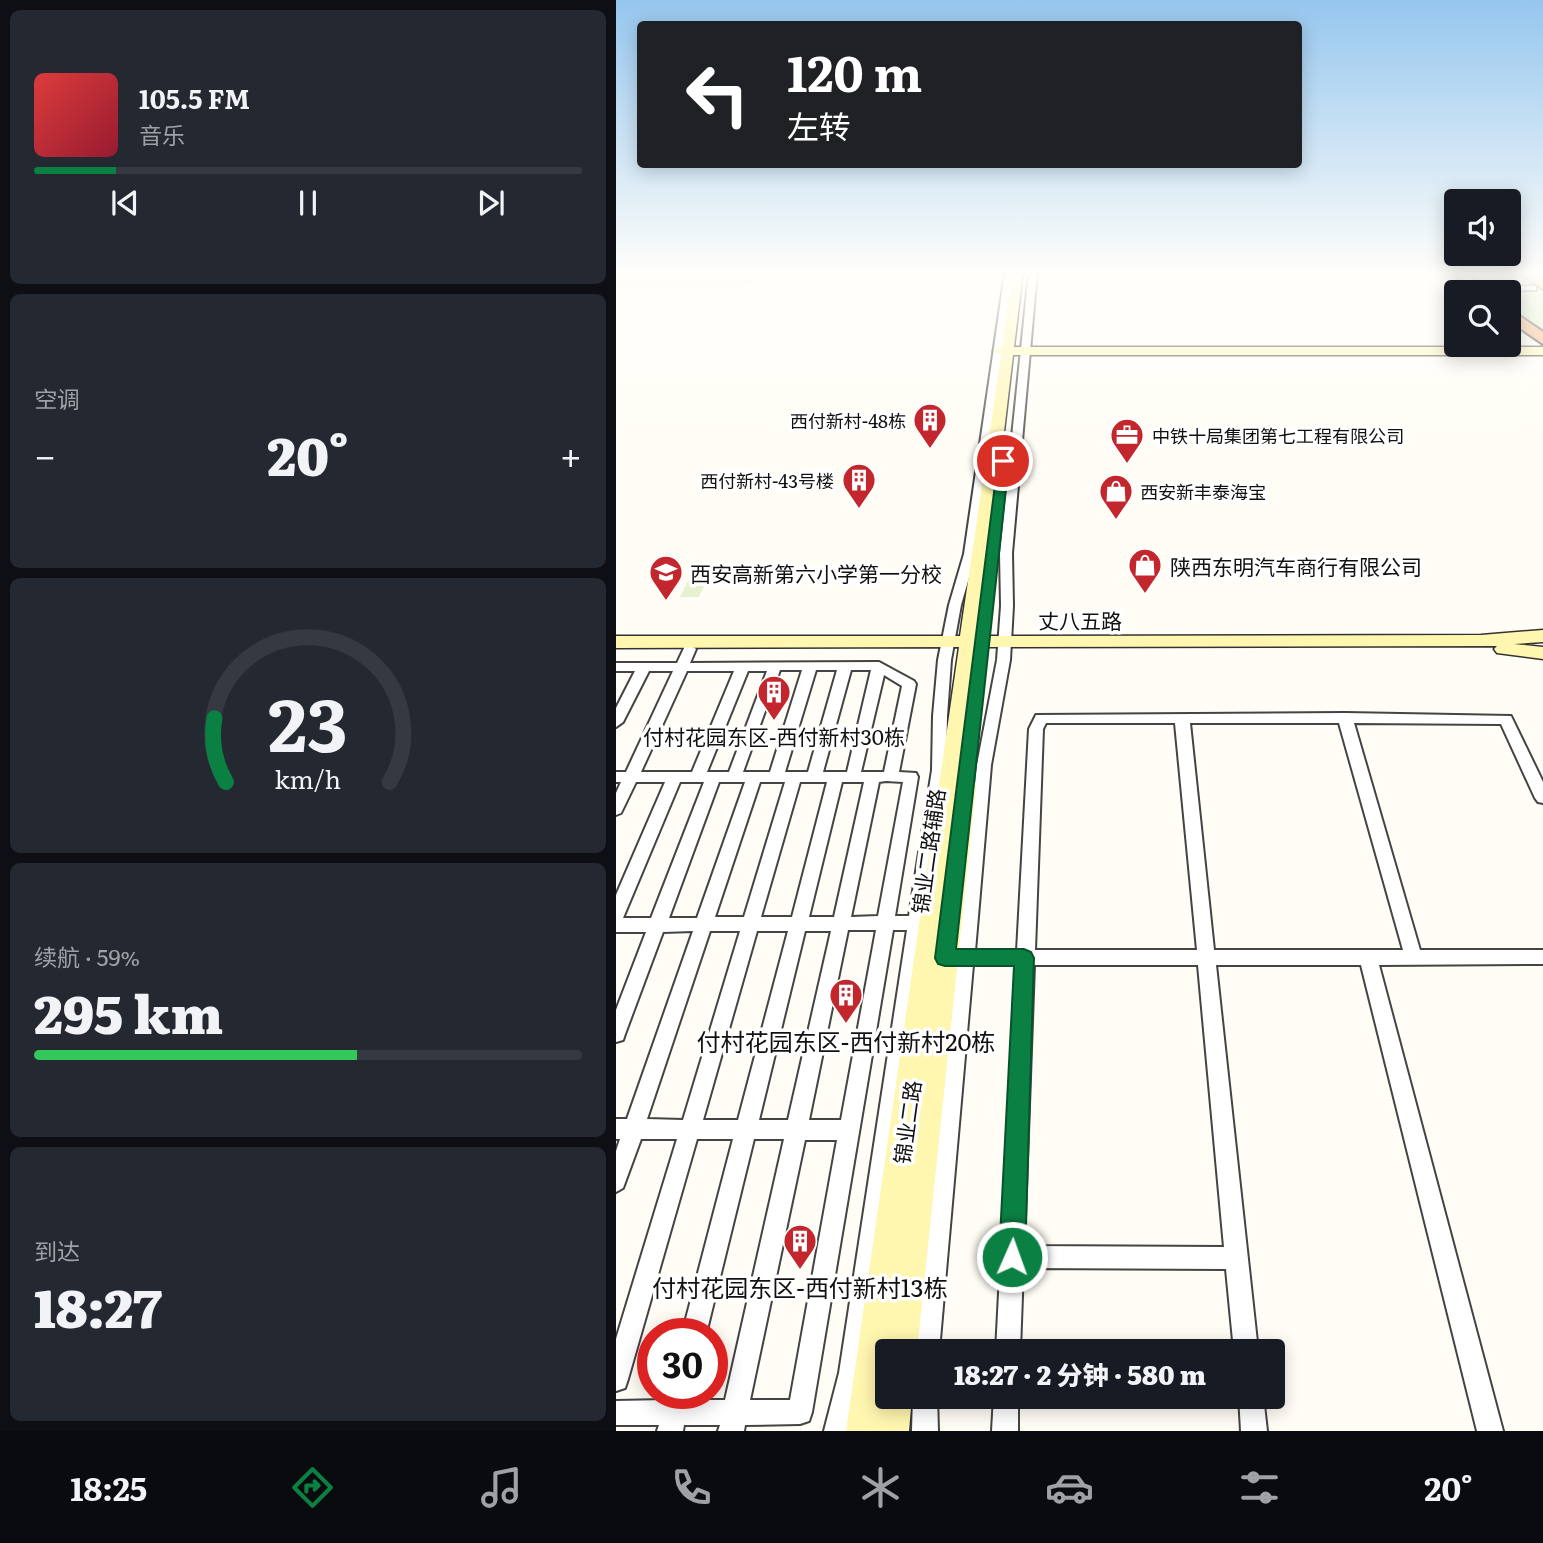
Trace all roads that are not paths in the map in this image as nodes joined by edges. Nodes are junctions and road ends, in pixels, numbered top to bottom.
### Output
1 (1012, 339) edge
2 (1013, 339) edge
3 (1014, 339) edge
4 (1015, 339) edge
5 (1012, 351) junction
6 (1543, 351) edge
7 (1543, 636) edge
8 (616, 642) edge
9 (976, 645) junction
10 (616, 649) edge
11 (1543, 653) edge
12 (686, 658) junction
13 (743, 666) junction
14 (879, 666) junction
15 (616, 667) edge
16 (643, 667) junction
17 (775, 667) junction
18 (810, 667) junction
19 (845, 667) junction
20 (1182, 718) junction
21 (1345, 719) junction
22 (616, 722) edge
23 (623, 777) edge
24 (675, 777) junction
25 (705, 777) junction
26 (734, 777) junction
27 (754, 777) junction
28 (785, 777) junction
29 (814, 777) junction
30 (844, 777) junction
31 (882, 777) junction
32 (1543, 798) edge
33 (616, 809) edge
34 (616, 915) edge
35 (841, 923) junction
36 (885, 923) junction
37 (924, 923) junction
38 (749, 924) junction
39 (798, 924) junction
40 (616, 925) edge
41 (657, 925) junction
42 (702, 925) junction
43 (1543, 957) edge
44 (946, 958) junction
45 (1024, 958) junction
46 (1368, 958) junction
47 (1414, 958) junction
48 (1206, 959) junction
49 (616, 1034) edge
50 (625, 1129) edge
51 (690, 1129) junction
52 (797, 1129) junction
53 (849, 1129) junction
54 (745, 1130) junction
55 (616, 1181) edge
56 (1012, 1257) junction
57 (1236, 1258) junction
58 (698, 1318) edge
59 (900, 1339) edge
60 (928, 1339) edge
61 (1009, 1339) edge
62 (1245, 1339) edge
63 (616, 1379) edge
64 (893, 1409) edge
65 (925, 1409) edge
66 (1005, 1409) edge
67 (1252, 1409) edge
68 (674, 1412) edge
69 (616, 1413) edge
70 (733, 1421) edge
71 (837, 1431) edge
72 (865, 1431) edge
73 (890, 1431) edge
74 (925, 1431) edge
75 (1004, 1431) edge
76 (1254, 1431) edge
77 (1490, 1431) edge

1 - 5 street
2 - 5 main road, 锦业二路
3 - 5 main road, 锦业二路
4 - 5 street
5 - 6 main road
5 - 9 main road, 锦业二路
5 - 9 street
7 - 9 main road, 丈八五路
8 - 9 main road, 丈八五路
9 - 11 main road, 丈八五路
9 - 12 main road, 丈八五路
9 - 37 main road, 锦业二路
9 - 44 main road, 锦业二路
10 - 12 main road, 丈八五路
12 - 13 street
12 - 16 street
12 - 23 street
13 - 17 street
13 - 25 street
14 - 19 street
14 - 30 street
14 - 31 street
15 - 16 street
16 - 22 street
17 - 18 street
17 - 26 street
18 - 19 street
18 - 28 street
19 - 29 street
20 - 21 street
20 - 45 street
20 - 48 street
21 - 32 street
21 - 47 street
23 - 24 street
23 - 33 street
24 - 25 street
24 - 34 street
25 - 26 street
25 - 41 street
26 - 27 street
27 - 28 street
27 - 42 street
28 - 29 street
28 - 38 street
29 - 30 street
30 - 31 street
30 - 39 street
31 - 35 street
31 - 36 street
35 - 36 street
35 - 39 street
35 - 52 street
36 - 37 street
36 - 53 street
37 - 44 main road, 锦业二路
37 - 71 street, 锦业二路辅路
38 - 39 street
38 - 42 street
38 - 51 street
39 - 54 street
40 - 41 street
41 - 42 street
41 - 49 street
42 - 50 street
43 - 47 street
44 - 45 street
44 - 59 main road, 锦业二路
44 - 60 street
44 - 72 main road, 锦业二路
45 - 48 street
45 - 56 street
46 - 47 street
46 - 48 street
46 - 77 street
48 - 57 street
50 - 51 street
50 - 55 street
51 - 54 street
51 - 63 street
52 - 53 street
52 - 54 street
52 - 70 street
53 - 70 street
54 - 58 street
56 - 57 street
56 - 61 street
57 - 62 street
64 - 73 main road
65 - 74 street
66 - 75 street
67 - 76 street
68 - 69 street
68 - 70 street

